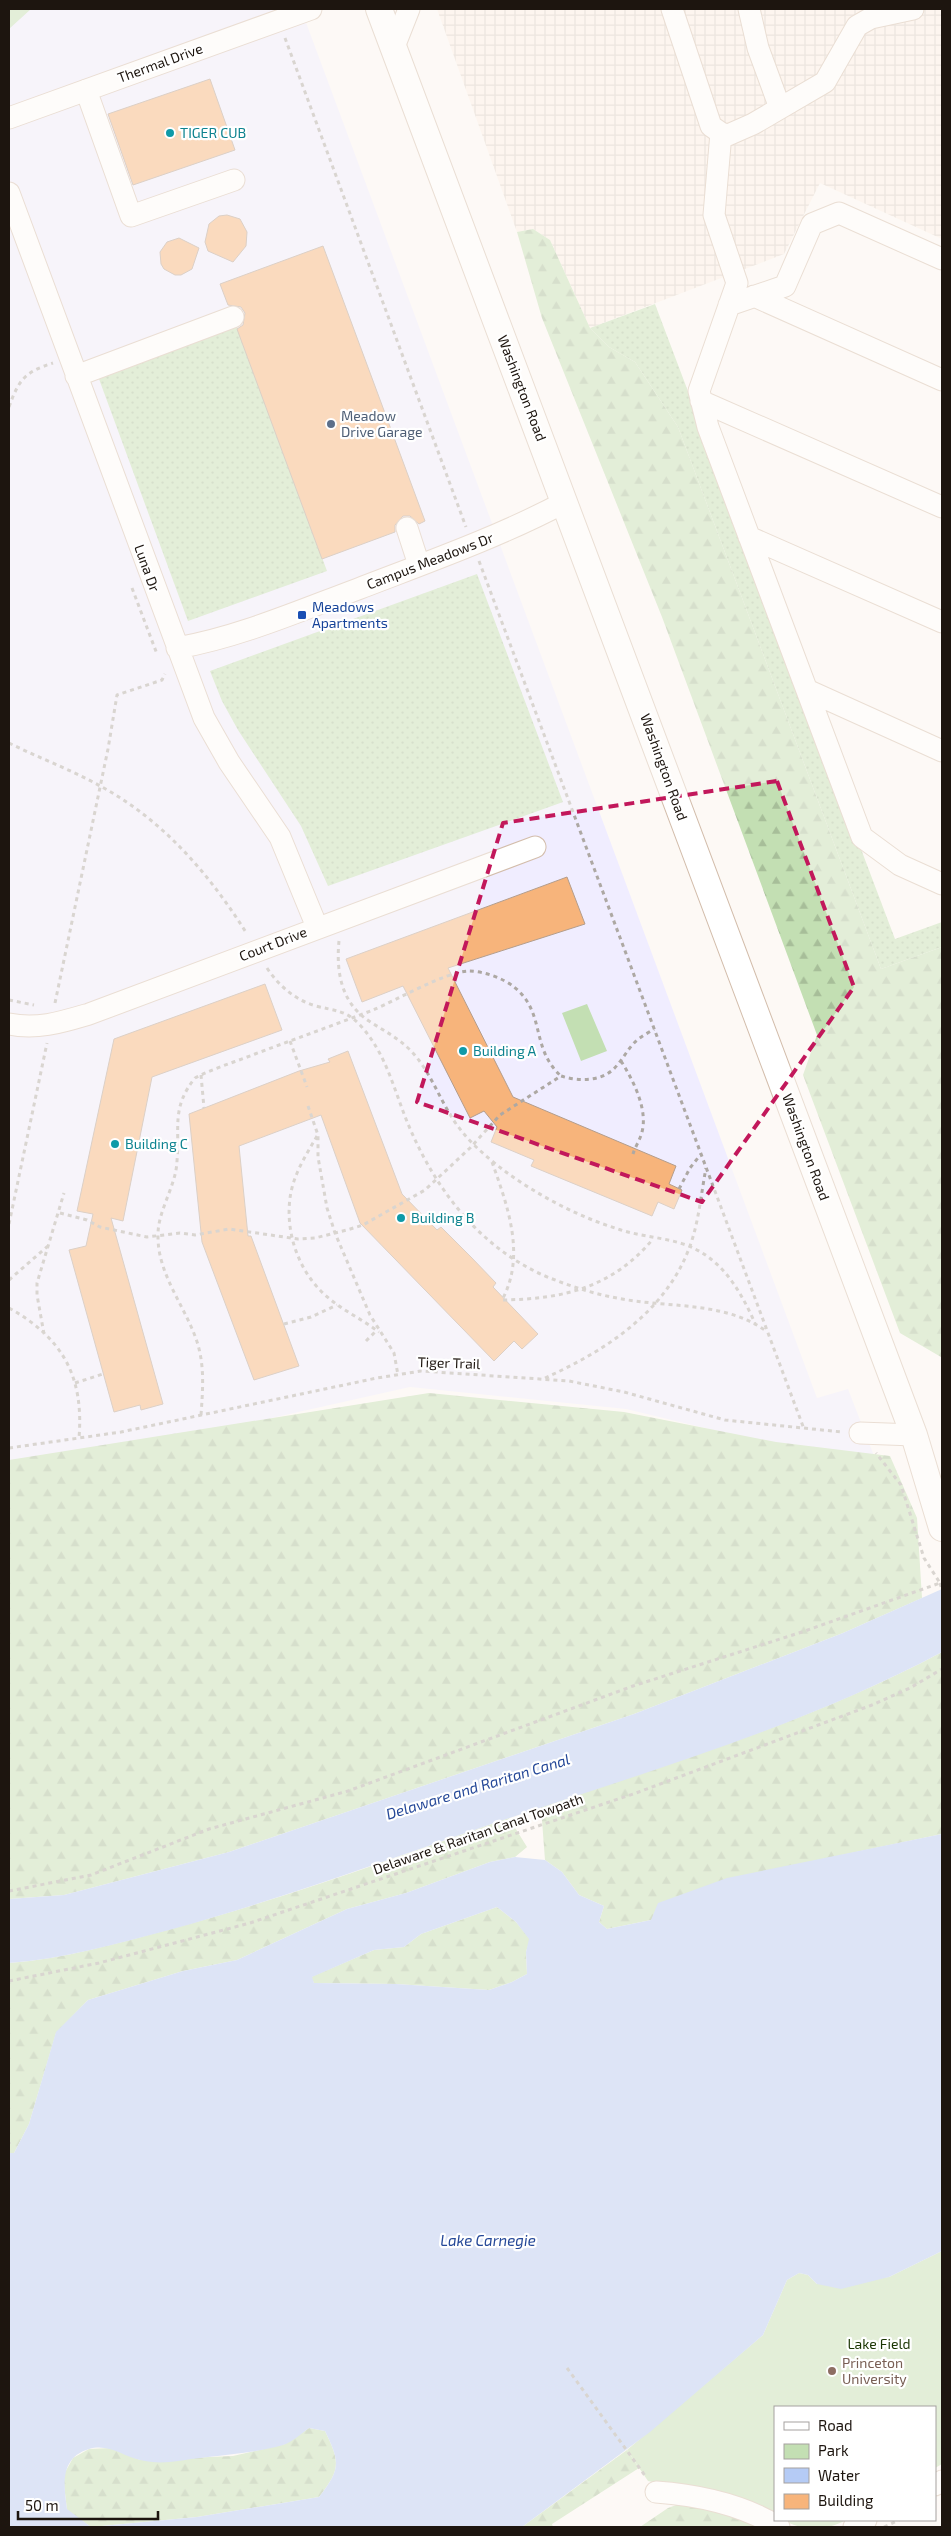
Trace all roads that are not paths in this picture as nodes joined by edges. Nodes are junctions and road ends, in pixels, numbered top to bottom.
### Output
1 (311, 9) edge
2 (379, 9) edge
3 (409, 9) edge
4 (672, 9) edge
5 (749, 9) edge
6 (913, 9) edge
7 (394, 47) junction
8 (86, 90) junction
9 (780, 108) junction
10 (9, 118) edge
11 (721, 133) junction
12 (234, 180) dead end
13 (9, 193) edge
14 (942, 260) edge
15 (754, 296) junction
16 (729, 305) junction
17 (233, 317) dead end
18 (76, 376) junction
19 (942, 380) edge
20 (701, 401) junction
21 (565, 502) junction
22 (942, 507) edge
23 (407, 528) dead end
24 (750, 537) junction
25 (419, 565) junction
26 (942, 622) edge
27 (177, 648) junction
28 (807, 690) junction
29 (942, 750) edge
30 (535, 847) dead end
31 (942, 884) edge
32 (317, 927) junction
33 (9, 1024) edge
34 (860, 1433) road end
35 (914, 1434) junction
36 (942, 1528) edge
37 (656, 2492) road end
38 (779, 2527) edge

1 - 8 street, Thermal Drive
2 - 7 main road, Washington Road
3 - 7 street
4 - 11 street
5 - 9 street
6 - 9 street
7 - 21 main road, Washington Road
8 - 10 street, Thermal Drive
8 - 12 street
9 - 11 street
11 - 16 street
13 - 18 street, Luna Dr
14 - 15 street
15 - 16 street
15 - 19 street
16 - 20 street
17 - 18 street
18 - 27 street, Luna Dr
20 - 22 street
20 - 24 street
21 - 25 street, Campus Meadows Dr
21 - 35 main road, Washington Road
23 - 25 street
24 - 26 street
24 - 28 street
25 - 27 street, Campus Meadows Dr
27 - 32 street, Luna Dr
28 - 29 street
28 - 31 street
30 - 32 street, Court Drive
32 - 33 street, Court Drive
34 - 35 street
35 - 36 main road, Washington Road
37 - 38 street

